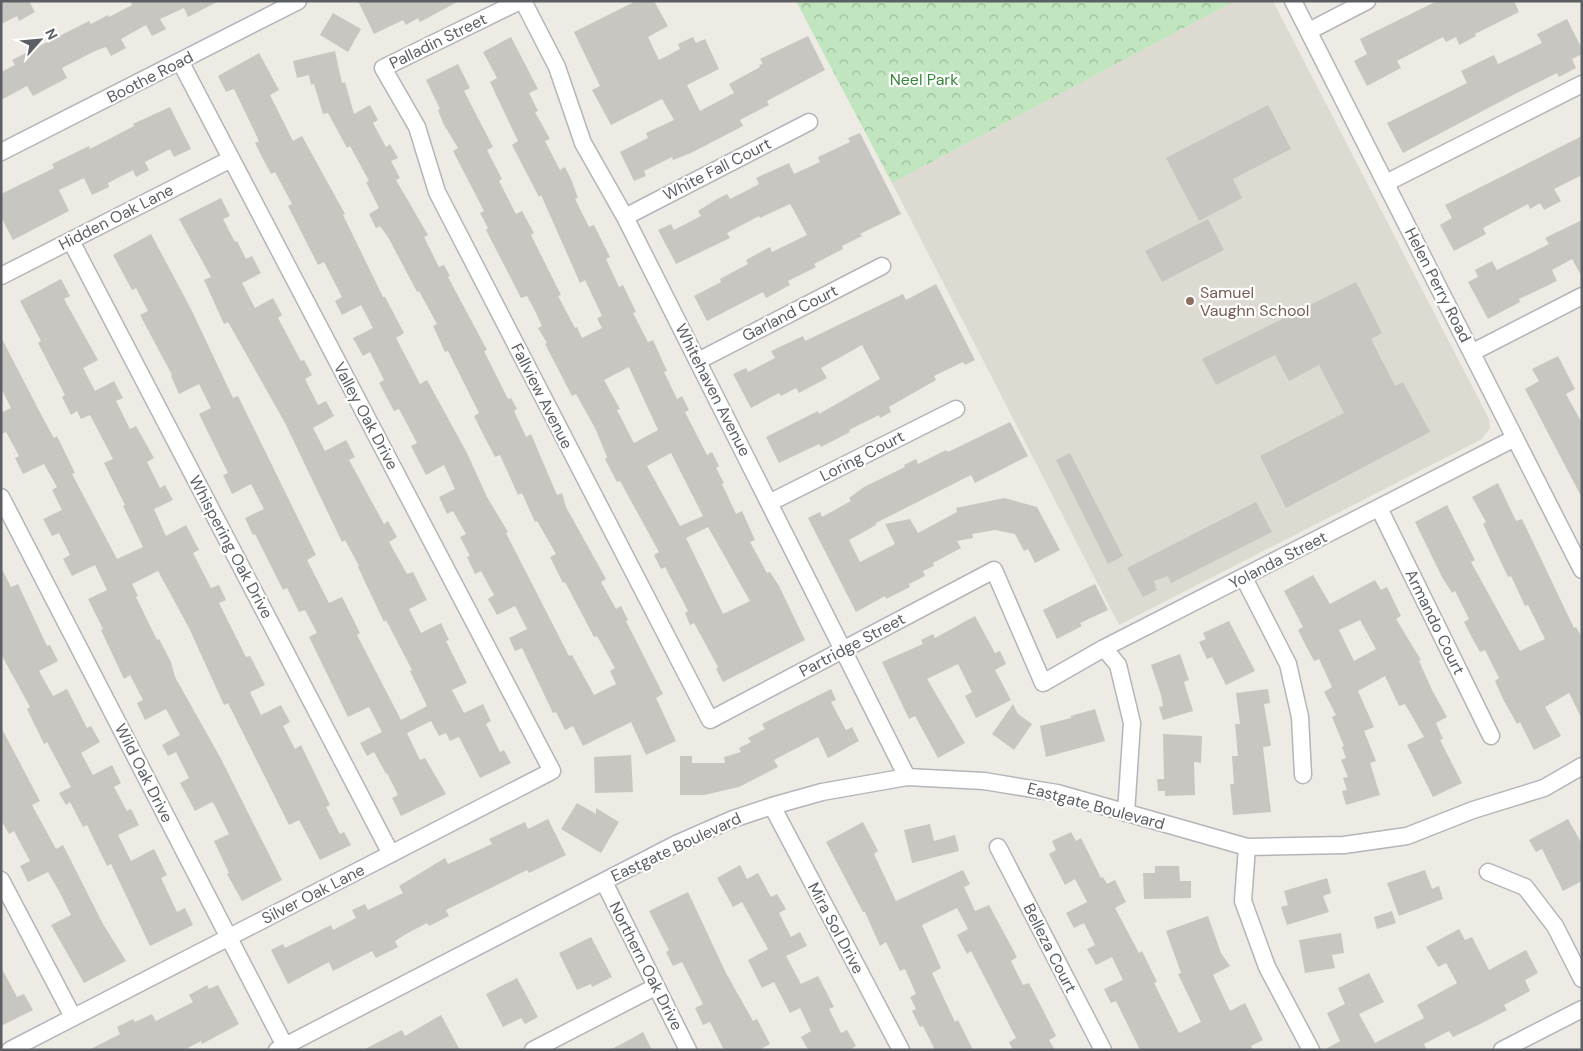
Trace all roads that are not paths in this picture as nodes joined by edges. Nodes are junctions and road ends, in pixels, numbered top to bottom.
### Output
1 (298, 1) edge
2 (522, 1) edge
3 (1292, 1) edge
4 (1367, 1) edge
5 (1309, 31) junction
6 (180, 61) junction
7 (383, 68) joint
8 (1582, 84) edge
9 (809, 122) dead end
10 (1, 152) edge
11 (231, 158) junction
12 (1386, 183) junction
13 (625, 217) junction
14 (71, 241) junction
15 (882, 266) dead end
16 (1, 276) edge
17 (1582, 296) edge
18 (1473, 352) junction
19 (698, 361) junction
20 (956, 409) dead end
21 (1514, 438) junction
22 (1, 497) edge
23 (769, 503) junction
24 (1379, 508) junction
25 (1582, 570) edge
26 (1244, 578) junction
27 (1104, 648) junction
28 (843, 649) junction
29 (1043, 683) joint
30 (710, 720) joint
31 (1491, 736) dead end
32 (1578, 770) edge
33 (552, 772) joint
34 (1303, 775) dead end
35 (907, 777) junction
36 (772, 806) junction
37 (1126, 813) junction
38 (998, 847) dead end
39 (1247, 847) junction
40 (391, 854) junction
41 (1488, 872) dead end
42 (1, 880) edge
43 (604, 882) junction
44 (229, 937) junction
45 (1582, 979) edge
46 (655, 987) junction
47 (1582, 1009) edge
48 (73, 1017) junction
49 (283, 1048) edge
50 (10, 1050) edge
51 (532, 1050) edge
52 (688, 1050) edge
53 (901, 1050) edge
54 (1103, 1050) edge
55 (1311, 1050) edge
56 (1502, 1050) edge

1 - 6 street, Boothe Road
2 - 7 street, Palladin Street
2 - 13 street, Whitehaven Avenue
3 - 5 street, Helen Perry Road
4 - 5 street
5 - 12 street, Helen Perry Road
6 - 10 street, Boothe Road
6 - 11 street, Valley Oak Drive
7 - 30 street, Fallview Avenue
8 - 12 street
9 - 13 street, White Fall Court
11 - 14 street, Hidden Oak Lane
11 - 33 street, Valley Oak Drive
12 - 18 street, Helen Perry Road
13 - 19 street, Whitehaven Avenue
14 - 16 street, Hidden Oak Lane
14 - 40 street, Whispering Oak Drive
15 - 19 street, Garland Court
17 - 18 street
18 - 21 street, Helen Perry Road
19 - 23 street, Whitehaven Avenue
20 - 23 street, Loring Court
21 - 24 street, Yolanda Street
21 - 25 street, Helen Perry Road
22 - 44 street, Wild Oak Drive
23 - 28 street, Whitehaven Avenue
24 - 26 street, Yolanda Street
24 - 31 street, Armando Court
26 - 27 street, Yolanda Street
26 - 34 street
27 - 29 street, Yolanda Street
27 - 37 street
28 - 29 street, Partridge Street
28 - 30 street, Partridge Street
28 - 35 street, Whitehaven Avenue
32 - 39 street, Eastgate Boulevard
33 - 40 street, Silver Oak Lane
35 - 36 street, Eastgate Boulevard
35 - 37 street, Eastgate Boulevard
36 - 43 street, Eastgate Boulevard
36 - 53 street, Mira Sol Drive
37 - 39 street, Eastgate Boulevard
38 - 54 street, Belleza Court
39 - 55 street
40 - 44 street, Silver Oak Lane
41 - 45 street
42 - 48 street
43 - 46 street, Northern Oak Drive
43 - 49 street, Eastgate Boulevard
44 - 48 street, Silver Oak Lane
44 - 49 street, Wild Oak Drive
46 - 51 street
46 - 52 street, Northern Oak Drive
47 - 56 street
48 - 50 street, Silver Oak Lane

